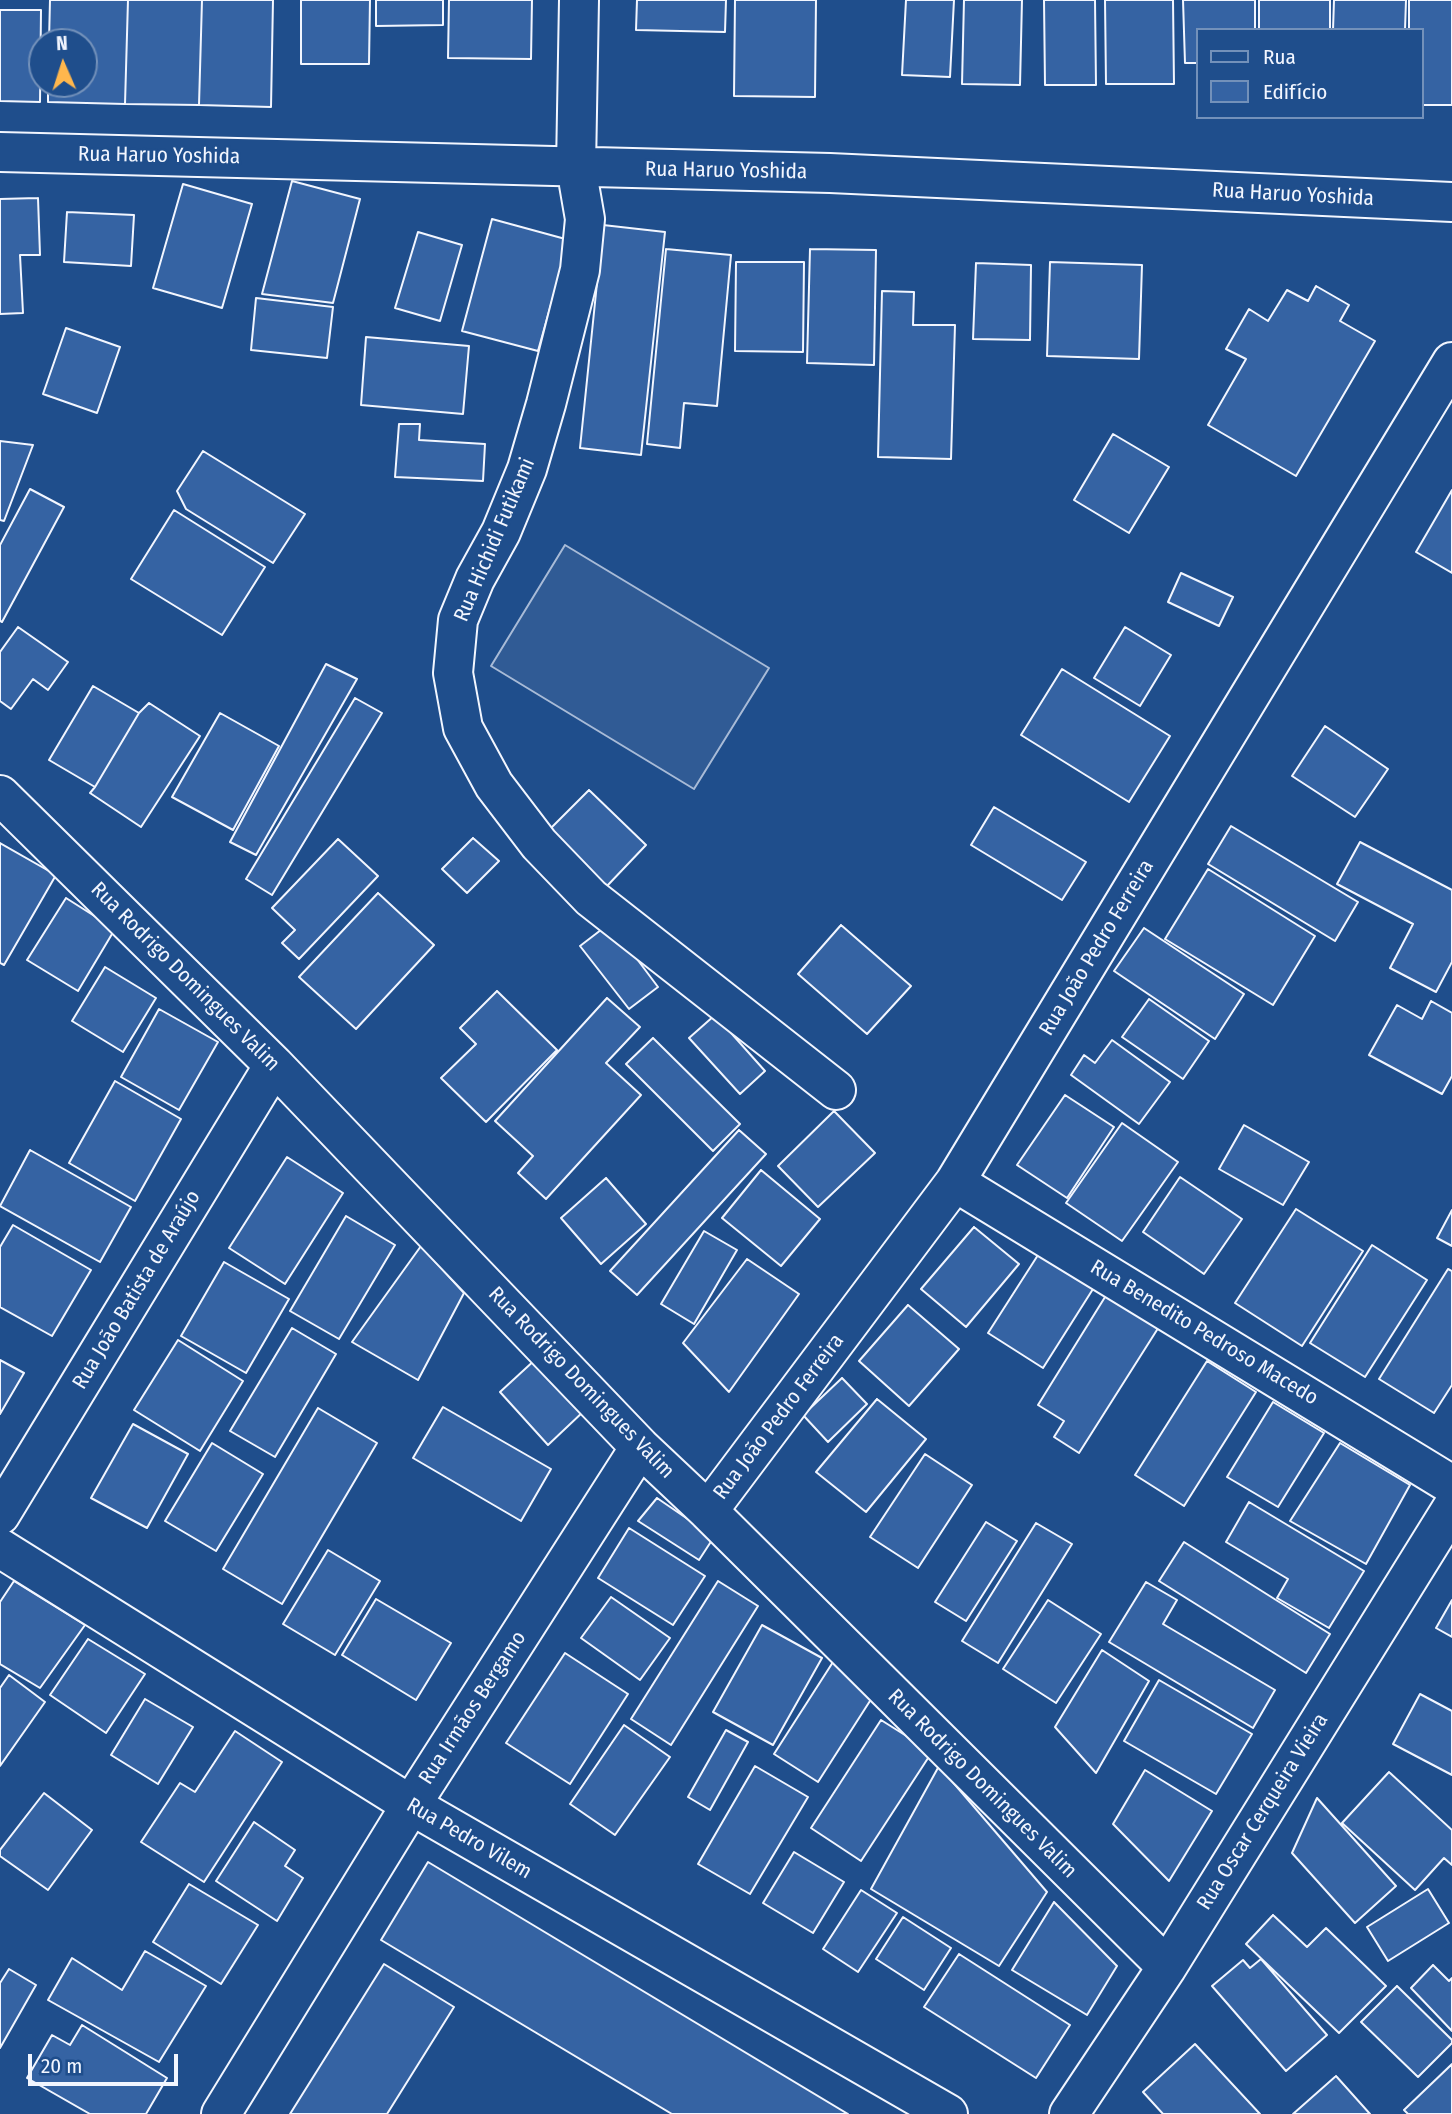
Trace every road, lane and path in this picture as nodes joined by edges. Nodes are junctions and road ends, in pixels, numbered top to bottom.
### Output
1 (579, 0) edge
2 (0, 152) edge
3 (576, 167) junction
4 (1452, 202) edge
5 (1452, 362) edge
6 (0, 795) edge
7 (274, 1065) junction
8 (836, 1090) dead end
9 (955, 1182) junction
10 (640, 1447) junction
11 (1452, 1485) edge
12 (1452, 1508) edge
13 (708, 1511) junction
14 (0, 1515) edge
15 (0, 1548) edge
16 (411, 1805) junction
17 (1167, 1967) junction
18 (221, 2114) edge
19 (948, 2114) edge
20 (1069, 2114) edge

1 - 3 street, Rua Hichidi Futikami
2 - 3 street, Rua Haruo Yoshida
3 - 4 street, Rua Haruo Yoshida
3 - 8 street, Rua Hichidi Futikami
5 - 9 street, Rua João Pedro Ferreira
6 - 7 street, Rua Rodrigo Domingues Valim
7 - 10 street, Rua Rodrigo Domingues Valim
7 - 14 street, Rua João Batista de Araújo
9 - 11 street, Rua Benedito Pedroso Macedo
9 - 13 street, Rua João Pedro Ferreira
10 - 13 street, Rua Rodrigo Domingues Valim
10 - 16 street, Rua Irmãos Bergamo
12 - 17 street, Rua Oscar Cerqueira Vieira
13 - 17 street, Rua Rodrigo Domingues Valim
15 - 16 street, Rua Pedro Vilem
16 - 18 street, Rua Irmãos Bergamo
16 - 19 street, Rua Pedro Vilem
17 - 20 street, Rua Oscar Cerqueira Vieira

